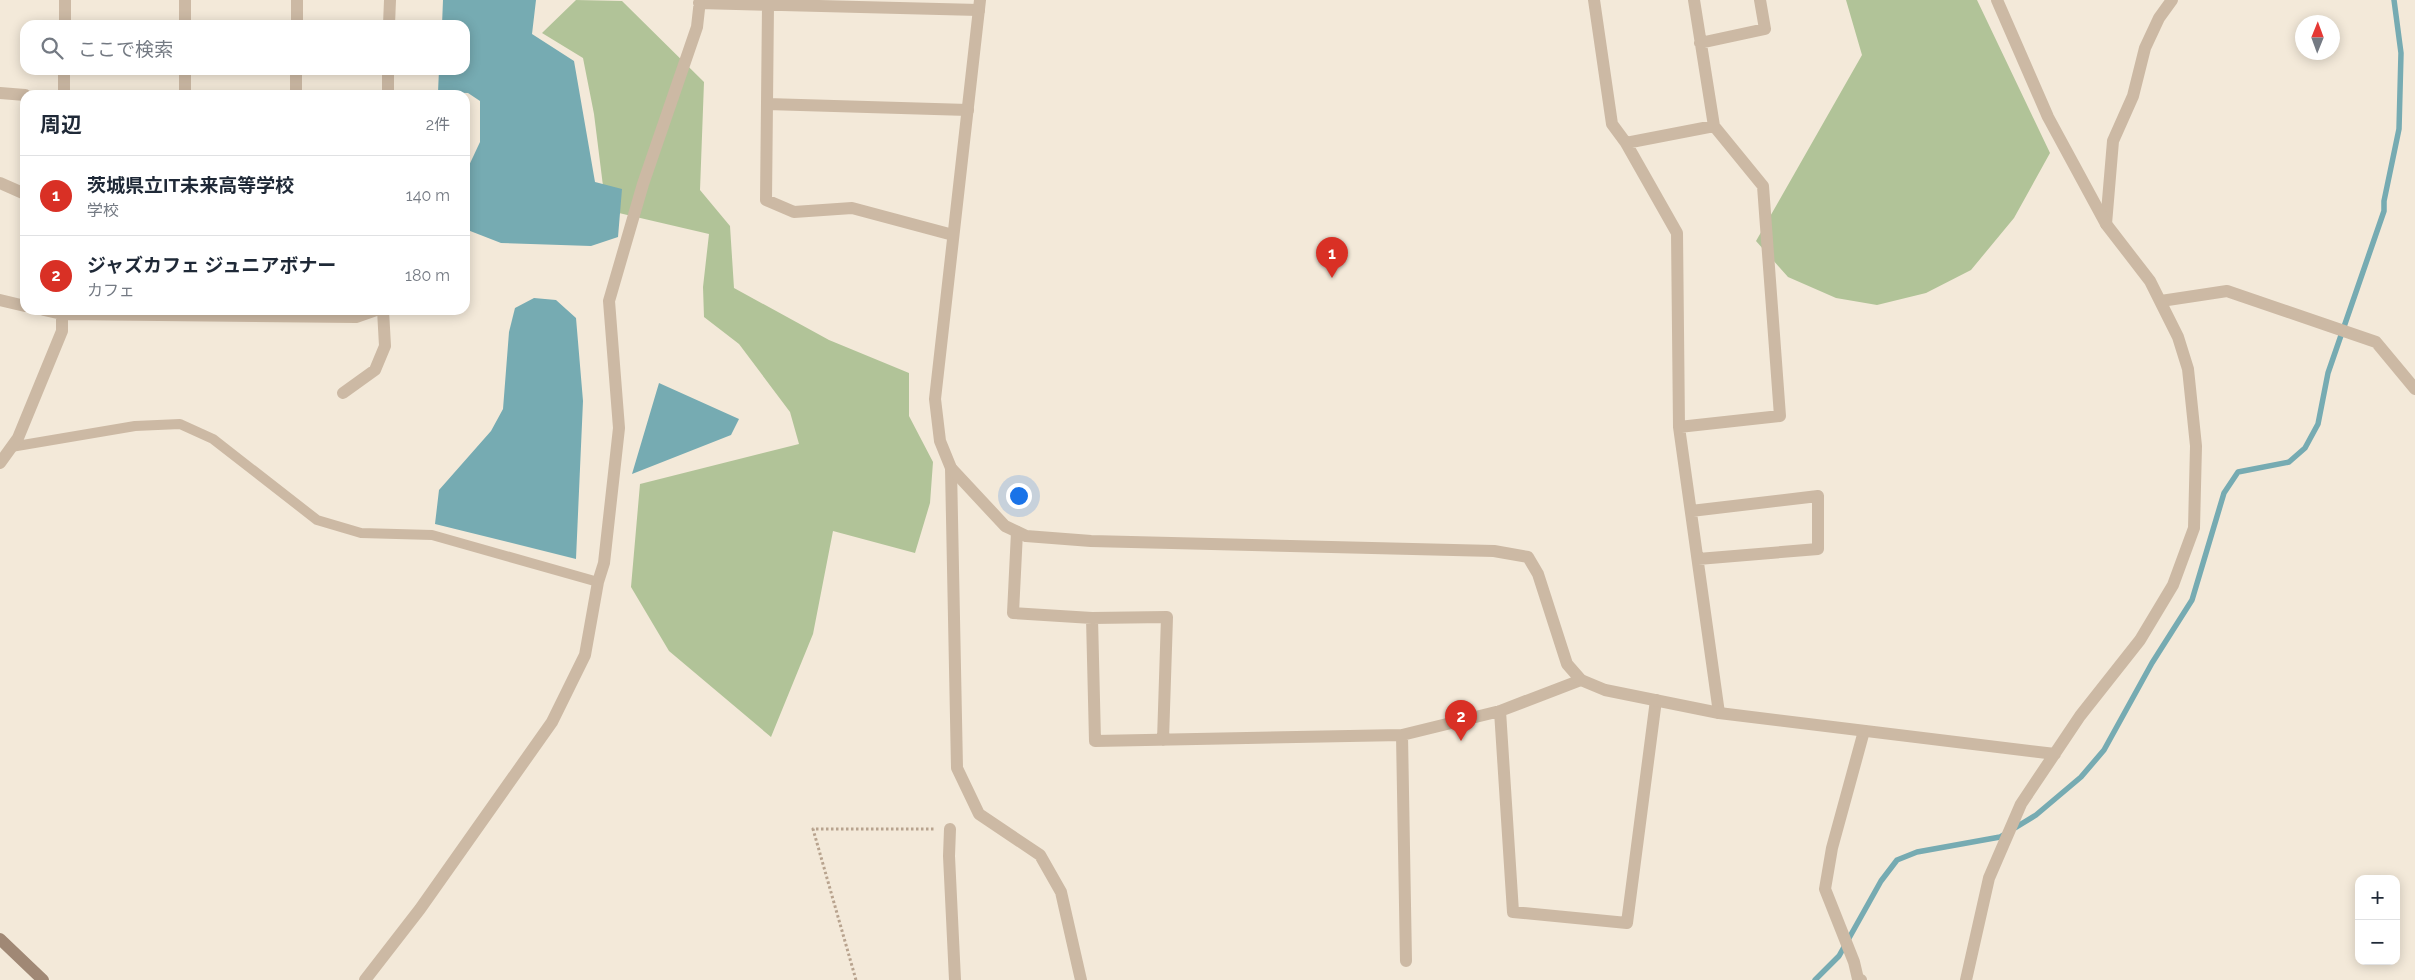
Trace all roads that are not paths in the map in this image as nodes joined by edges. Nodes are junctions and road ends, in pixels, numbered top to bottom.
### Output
1 (65, 0) edge
2 (185, 0) edge
3 (297, 0) edge
4 (390, 0) edge
5 (1594, 0) edge
6 (1694, 0) edge
7 (1760, 0) edge
8 (1997, 0) edge
9 (2172, 0) edge
10 (700, 1) edge
11 (768, 5) junction
12 (979, 5) edge
13 (65, 20) edge
14 (185, 20) edge
15 (296, 20) edge
16 (389, 20) edge
17 (1700, 44) junction
18 (64, 75) edge
19 (185, 75) edge
20 (296, 75) edge
21 (388, 75) edge
22 (64, 90) edge
23 (185, 90) edge
24 (296, 90) edge
25 (388, 90) edge
26 (0, 93) edge
27 (20, 95) edge
28 (767, 104) junction
29 (968, 110) junction
30 (1714, 126) junction
31 (1626, 143) junction
32 (0, 183) edge
33 (20, 192) edge
34 (2106, 224) junction
35 (954, 235) junction
36 (0, 300) edge
37 (2161, 301) junction
38 (20, 305) edge
39 (62, 315) edge
40 (238, 315) edge
41 (362, 315) edge
42 (383, 315) edge
43 (2415, 389) edge
44 (343, 393) dead end
45 (1679, 427) junction
46 (11, 447) junction
47 (0, 462) edge
48 (951, 468) junction
49 (1691, 511) junction
50 (1017, 532) junction
51 (1698, 559) junction
52 (598, 582) junction
53 (1092, 618) junction
54 (1581, 680) junction
55 (1656, 700) junction
56 (1500, 711) junction
57 (1720, 713) junction
58 (1864, 731) junction
59 (1402, 735) junction
60 (1164, 740) junction
61 (2055, 754) junction
62 (950, 829) road end
63 (0, 939) edge
64 (1406, 961) dead end
65 (43, 980) edge
66 (365, 980) edge
67 (955, 980) edge
68 (1081, 980) edge
69 (1861, 980) edge
70 (1966, 980) edge

1 - 13 street
2 - 14 street
3 - 15 street
4 - 16 street
5 - 31 street
6 - 17 street
7 - 17 street
8 - 34 street
9 - 34 street
10 - 11 street
10 - 52 street
11 - 12 street
11 - 28 street
12 - 29 street
17 - 30 street
18 - 22 street
19 - 23 street
20 - 24 street
21 - 25 street
26 - 27 street
28 - 29 street
28 - 35 street
29 - 35 street
30 - 31 street
30 - 45 street
31 - 45 street
32 - 33 street
34 - 37 street
35 - 48 street
36 - 38 street
37 - 43 street
37 - 61 street
39 - 46 street
40 - 41 street
42 - 44 street
45 - 49 street
46 - 47 street
46 - 52 lane
48 - 50 street
48 - 68 street
49 - 51 street
49 - 51 street
50 - 53 street
50 - 54 street
51 - 57 street
52 - 66 street
53 - 60 street
53 - 60 street
54 - 55 street
54 - 56 street
55 - 56 street
55 - 57 street
56 - 59 street
57 - 58 street
58 - 61 street
58 - 69 street
59 - 60 street
59 - 64 street
61 - 70 street
62 - 67 street
63 - 65 main road

